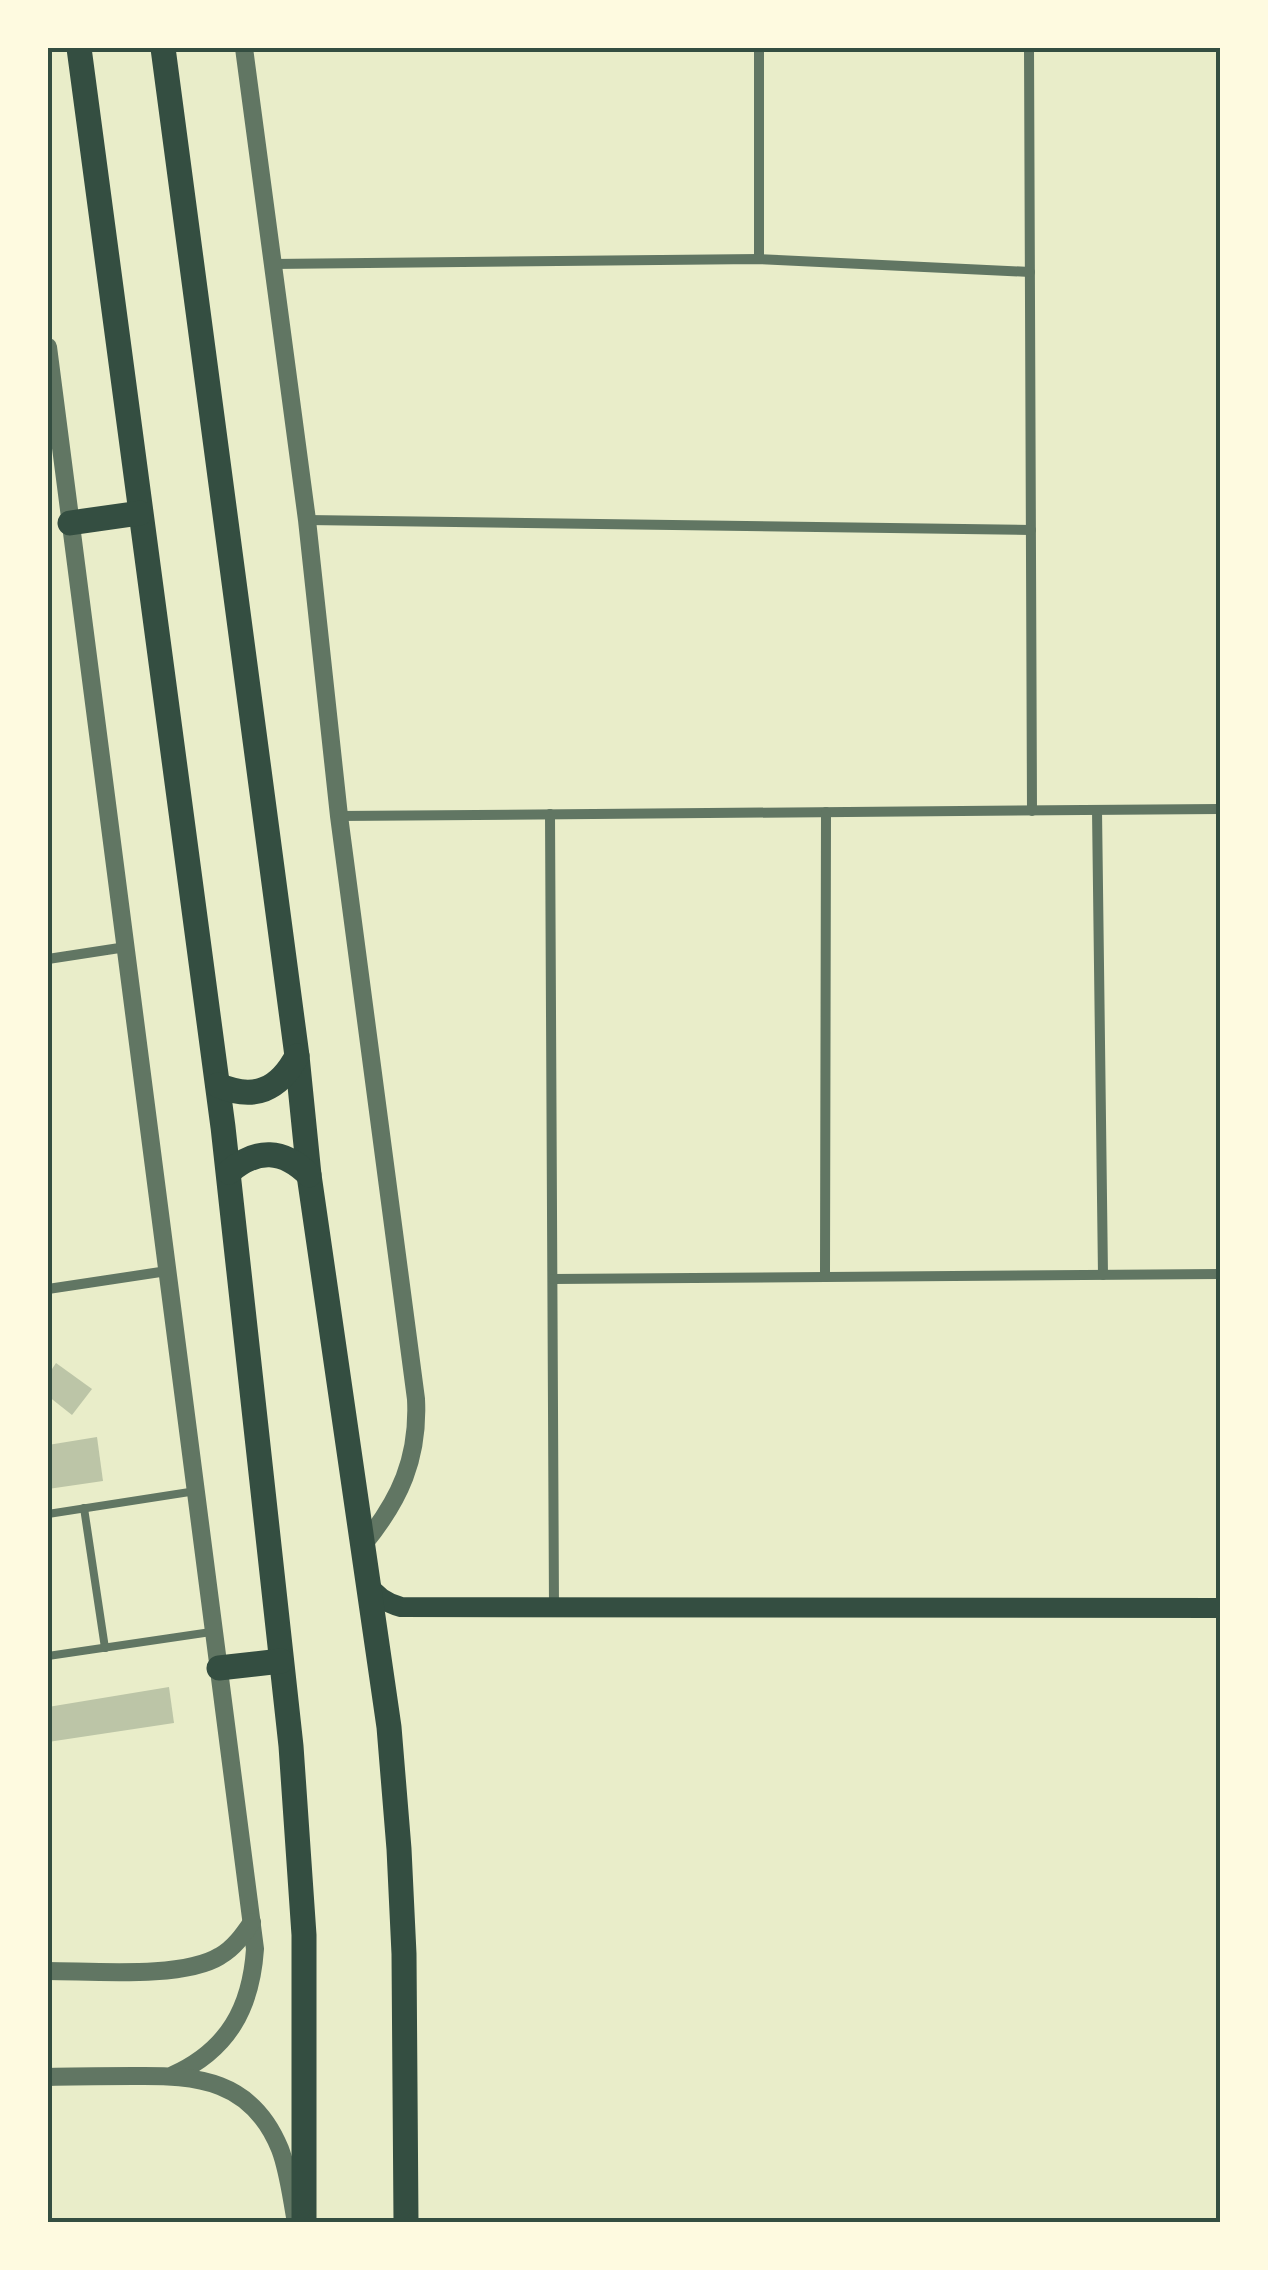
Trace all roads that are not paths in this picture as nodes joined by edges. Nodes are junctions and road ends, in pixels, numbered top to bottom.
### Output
1 (79, 48) edge
2 (163, 48) edge
3 (244, 48) edge
4 (759, 48) edge
5 (1029, 48) edge
6 (758, 259) junction
7 (272, 264) junction
8 (1030, 272) junction
9 (48, 347) edge
10 (140, 513) junction
11 (307, 520) junction
12 (70, 523) junction
13 (1031, 530) junction
14 (1032, 810) junction
15 (1097, 810) junction
16 (1220, 810) edge
17 (826, 812) junction
18 (550, 814) junction
19 (339, 816) junction
20 (126, 948) junction
21 (48, 960) edge
22 (296, 1056) junction
23 (218, 1085) junction
24 (228, 1172) junction
25 (309, 1175) junction
26 (168, 1271) junction
27 (1103, 1274) junction
28 (1220, 1274) edge
29 (825, 1276) junction
30 (553, 1279) junction
31 (48, 1289) edge
32 (196, 1491) junction
33 (84, 1508) junction
34 (48, 1514) edge
35 (363, 1545) junction
36 (366, 1581) junction
37 (554, 1607) junction
38 (1220, 1608) edge
39 (214, 1632) junction
40 (105, 1648) junction
41 (48, 1656) edge
42 (280, 1660) junction
43 (220, 1668) junction
44 (252, 1922) junction
45 (48, 1970) edge
46 (173, 2076) junction
47 (48, 2077) edge
48 (296, 2222) edge
49 (304, 2222) edge
50 (406, 2222) edge

1 - 10 main road
2 - 22 main road
3 - 7 street
4 - 6 street
5 - 8 street
6 - 7 street
6 - 8 street
7 - 11 street
8 - 13 street
9 - 12 street
10 - 12 main road
10 - 23 main road
11 - 13 street
11 - 19 street
12 - 20 street
13 - 14 street
14 - 15 street
14 - 17 street
15 - 16 street
15 - 27 street
17 - 18 street
17 - 29 street
18 - 19 street
18 - 30 street
19 - 35 street
20 - 21 street
20 - 26 street
22 - 23 main road
22 - 25 main road
23 - 24 main road
24 - 25 main road
24 - 42 main road
25 - 35 main road
26 - 31 street
26 - 32 street
27 - 28 street
27 - 29 street
29 - 30 street
30 - 37 street
32 - 33 lane
32 - 39 street
33 - 34 lane
33 - 40 lane
35 - 36 main road
36 - 37 main road
36 - 50 main road
37 - 38 main road
39 - 40 lane
39 - 43 street
40 - 41 lane
42 - 43 main road
42 - 49 main road
43 - 44 street
44 - 45 street
44 - 46 street
46 - 47 street
46 - 48 street

